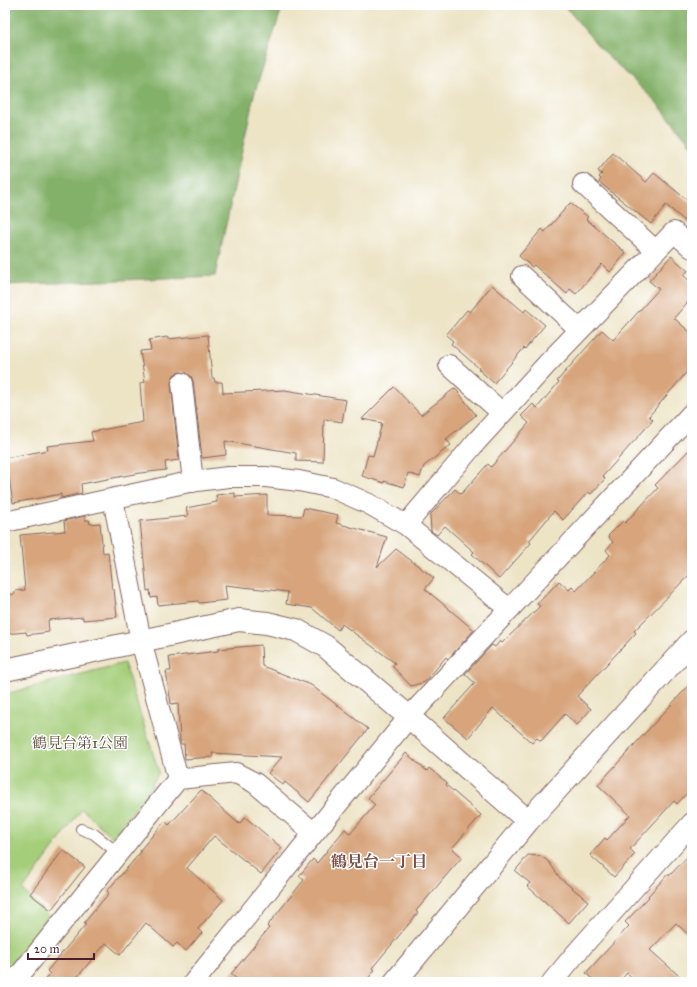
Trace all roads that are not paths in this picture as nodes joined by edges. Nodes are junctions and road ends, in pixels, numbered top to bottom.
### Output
1 (583, 184) dead end
2 (692, 248) edge
3 (656, 251) junction
4 (522, 276) dead end
5 (580, 330) junction
6 (449, 365) dead end
7 (182, 383) dead end
8 (502, 413) junction
9 (692, 413) edge
10 (194, 482) junction
11 (113, 499) junction
12 (5, 522) edge
13 (406, 525) junction
14 (509, 609) junction
15 (141, 641) junction
16 (692, 642) edge
17 (5, 670) edge
18 (409, 717) junction
19 (178, 779) junction
20 (528, 821) junction
21 (692, 823) edge
22 (81, 829) dead end
23 (314, 833) junction
24 (118, 853) junction
25 (14, 982) edge
26 (194, 982) edge
27 (395, 982) edge
28 (552, 982) edge

1 - 3 street
2 - 3 street
3 - 5 street
4 - 5 street
5 - 8 street
6 - 8 street
7 - 10 street
8 - 13 street
9 - 14 street
10 - 11 street
10 - 13 street
11 - 12 street
11 - 15 street
13 - 14 street
14 - 18 street
15 - 17 street
15 - 18 street
15 - 19 street
16 - 20 street
18 - 20 street
18 - 23 street
19 - 23 street
19 - 24 street
20 - 27 street
21 - 28 street
22 - 24 lane
23 - 26 street
24 - 25 street

